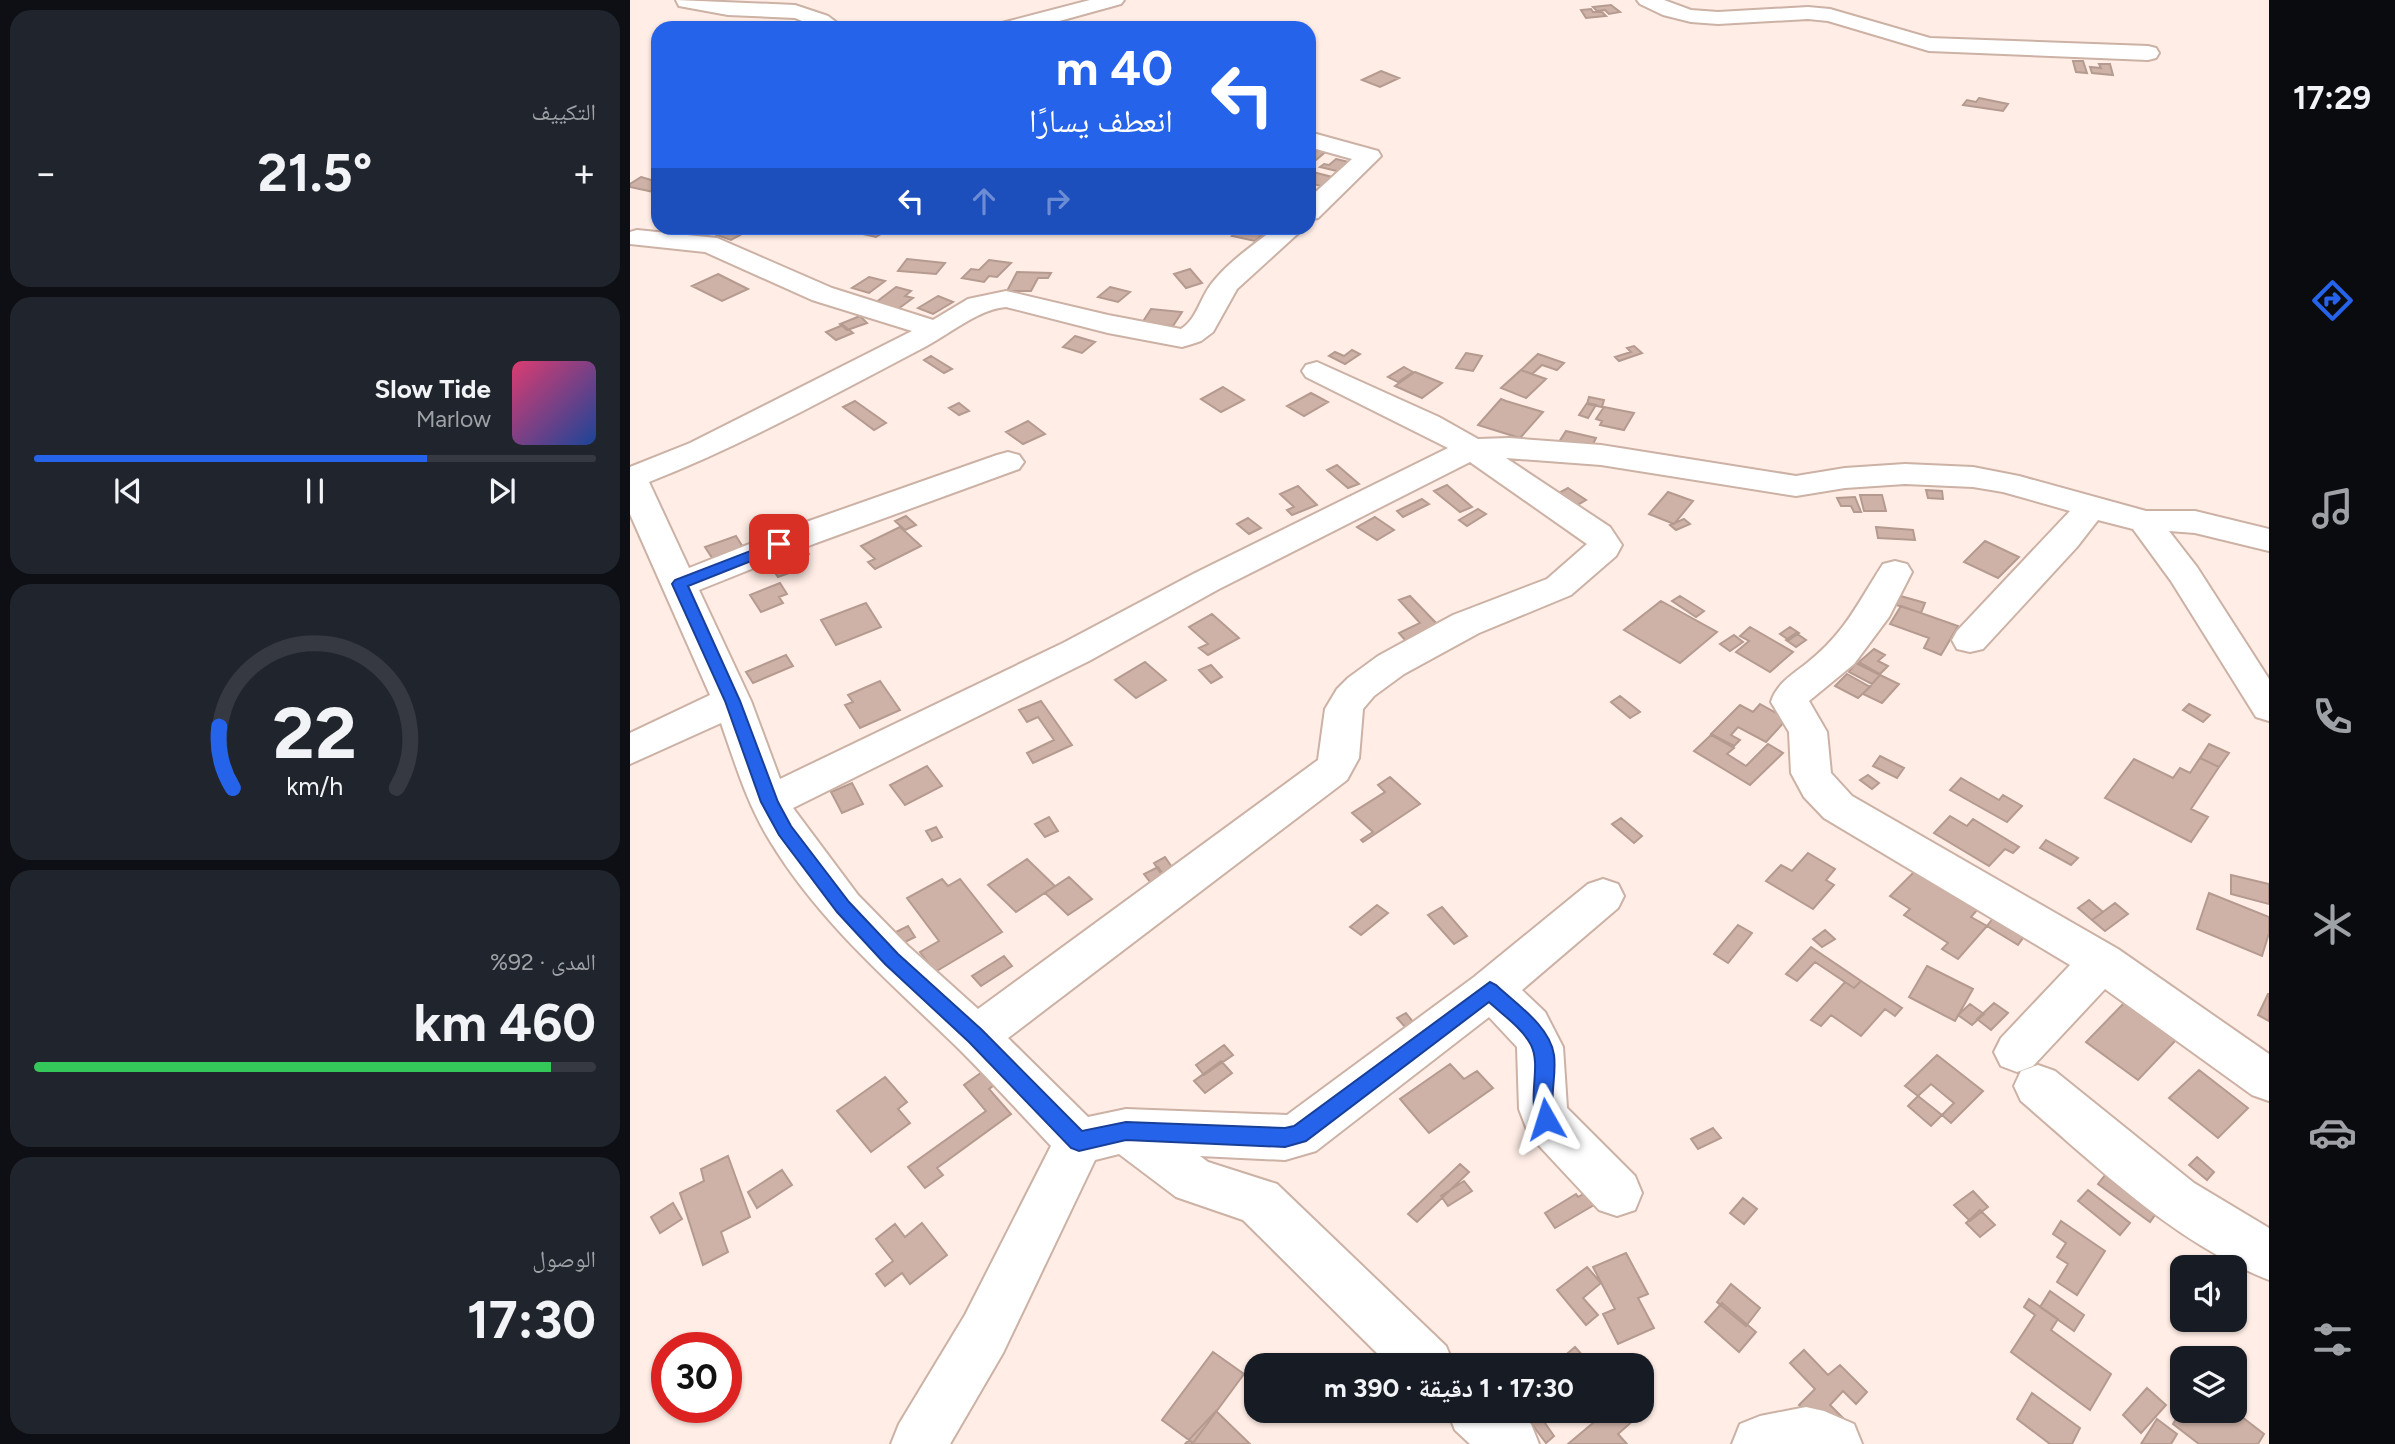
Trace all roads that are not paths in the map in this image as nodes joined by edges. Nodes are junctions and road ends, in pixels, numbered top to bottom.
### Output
1 (1647, 0) edge
2 (681, 6) edge
3 (1117, 6) edge
4 (822, 21) edge
5 (1044, 21) edge
6 (2148, 53) dead end
7 (1316, 141) edge
8 (1316, 205) edge
9 (642, 235) edge
10 (1283, 235) edge
11 (937, 330) junction
12 (1317, 371) dead end
13 (1472, 449) junction
14 (1008, 462) dead end
15 (630, 478) edge
16 (2090, 508) junction
17 (2145, 522) junction
18 (2269, 540) edge
19 (1895, 572) dead end
20 (680, 584) junction
21 (1970, 640) dead end
22 (732, 701) junction
23 (2269, 706) edge
24 (630, 750) edge
25 (769, 802) junction
26 (1603, 896) dead end
27 (2102, 962) junction
28 (1490, 990) junction
29 (976, 1036) junction
30 (2269, 1080) edge
31 (1102, 1136) junction
32 (1617, 1193) dead end
33 (2269, 1255) edge
34 (1415, 1353) edge
35 (1489, 1423) edge
36 (919, 1444) edge
37 (1511, 1444) edge
38 (1760, 1444) edge
39 (1833, 1444) edge

1 - 6 street
2 - 4 street
3 - 5 street
7 - 8 street
9 - 11 street
10 - 11 street
11 - 15 street
12 - 13 street
13 - 16 street
13 - 25 street
13 - 29 street
14 - 20 street
15 - 20 street
16 - 17 street
16 - 21 street
17 - 18 street
17 - 23 street
19 - 27 street
20 - 22 street
22 - 24 street
22 - 25 street
25 - 29 street
26 - 28 street
27 - 30 street
27 - 33 street
28 - 31 street
28 - 32 street
29 - 31 street
31 - 34 street
31 - 36 street
35 - 37 street
38 - 39 street

